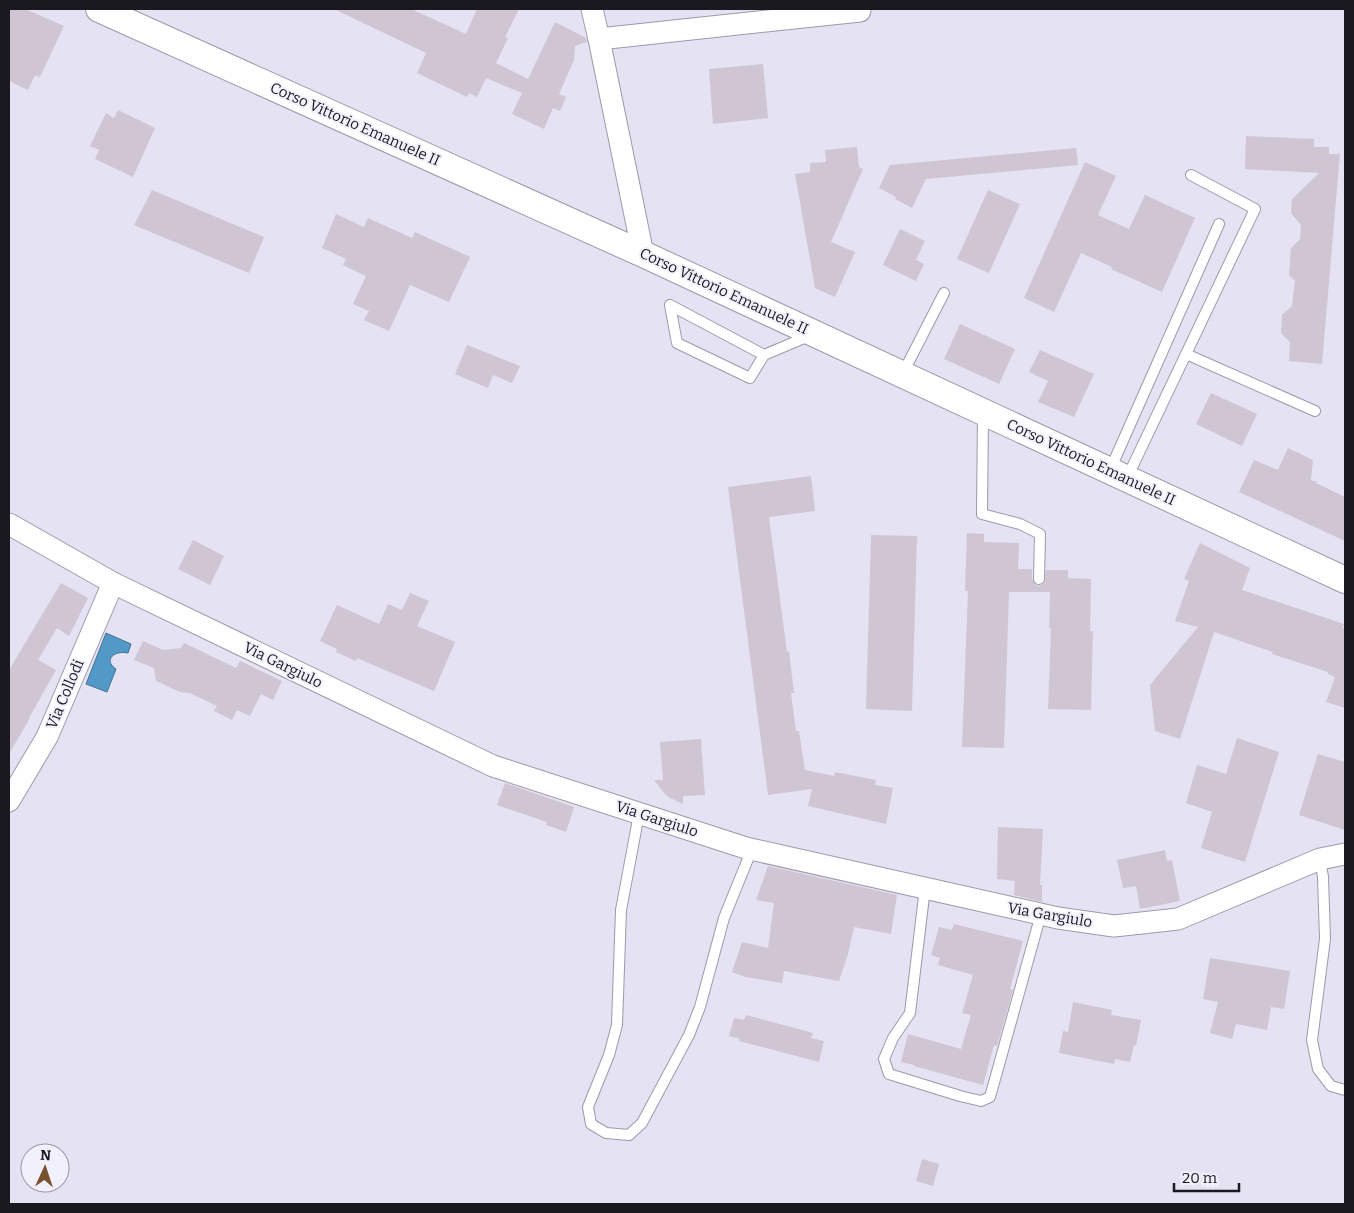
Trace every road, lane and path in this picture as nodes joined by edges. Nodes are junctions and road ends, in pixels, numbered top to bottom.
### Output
1 (100, 9) edge
2 (592, 9) edge
3 (860, 11) dead end
4 (599, 39) junction
5 (1191, 175) dead end
6 (1219, 224) dead end
7 (643, 254) junction
8 (944, 293) dead end
9 (815, 334) junction
10 (1186, 354) junction
11 (764, 355) junction
12 (902, 374) junction
13 (1315, 411) dead end
14 (983, 412) junction
15 (1118, 475) junction
16 (9, 524) edge
17 (1039, 579) dead end
18 (1345, 580) edge
19 (113, 583) junction
20 (9, 801) edge
21 (639, 814) junction
22 (752, 849) junction
23 (1345, 854) edge
24 (1320, 859) junction
25 (925, 888) junction
26 (1041, 914) junction
27 (1345, 1090) edge

1 - 7 street, Corso Vittorio Emanuele II
2 - 4 street
3 - 4 street
4 - 7 street
5 - 10 lane
6 - 15 lane
7 - 9 street, Corso Vittorio Emanuele II
8 - 12 lane
9 - 11 lane
9 - 12 street, Corso Vittorio Emanuele II
10 - 13 lane
10 - 15 lane
11 - 11 lane
12 - 14 street, Corso Vittorio Emanuele II
14 - 15 street, Corso Vittorio Emanuele II
14 - 17 lane
15 - 18 street, Corso Vittorio Emanuele II
16 - 19 street, Via Gargiulo
19 - 20 street, Via Collodi
19 - 21 street, Via Gargiulo
21 - 22 street, Via Gargiulo
21 - 22 lane
22 - 25 street, Via Gargiulo
23 - 24 street, Via Gargiulo
24 - 26 street, Via Gargiulo
24 - 27 lane
25 - 26 street, Via Gargiulo
25 - 26 lane

